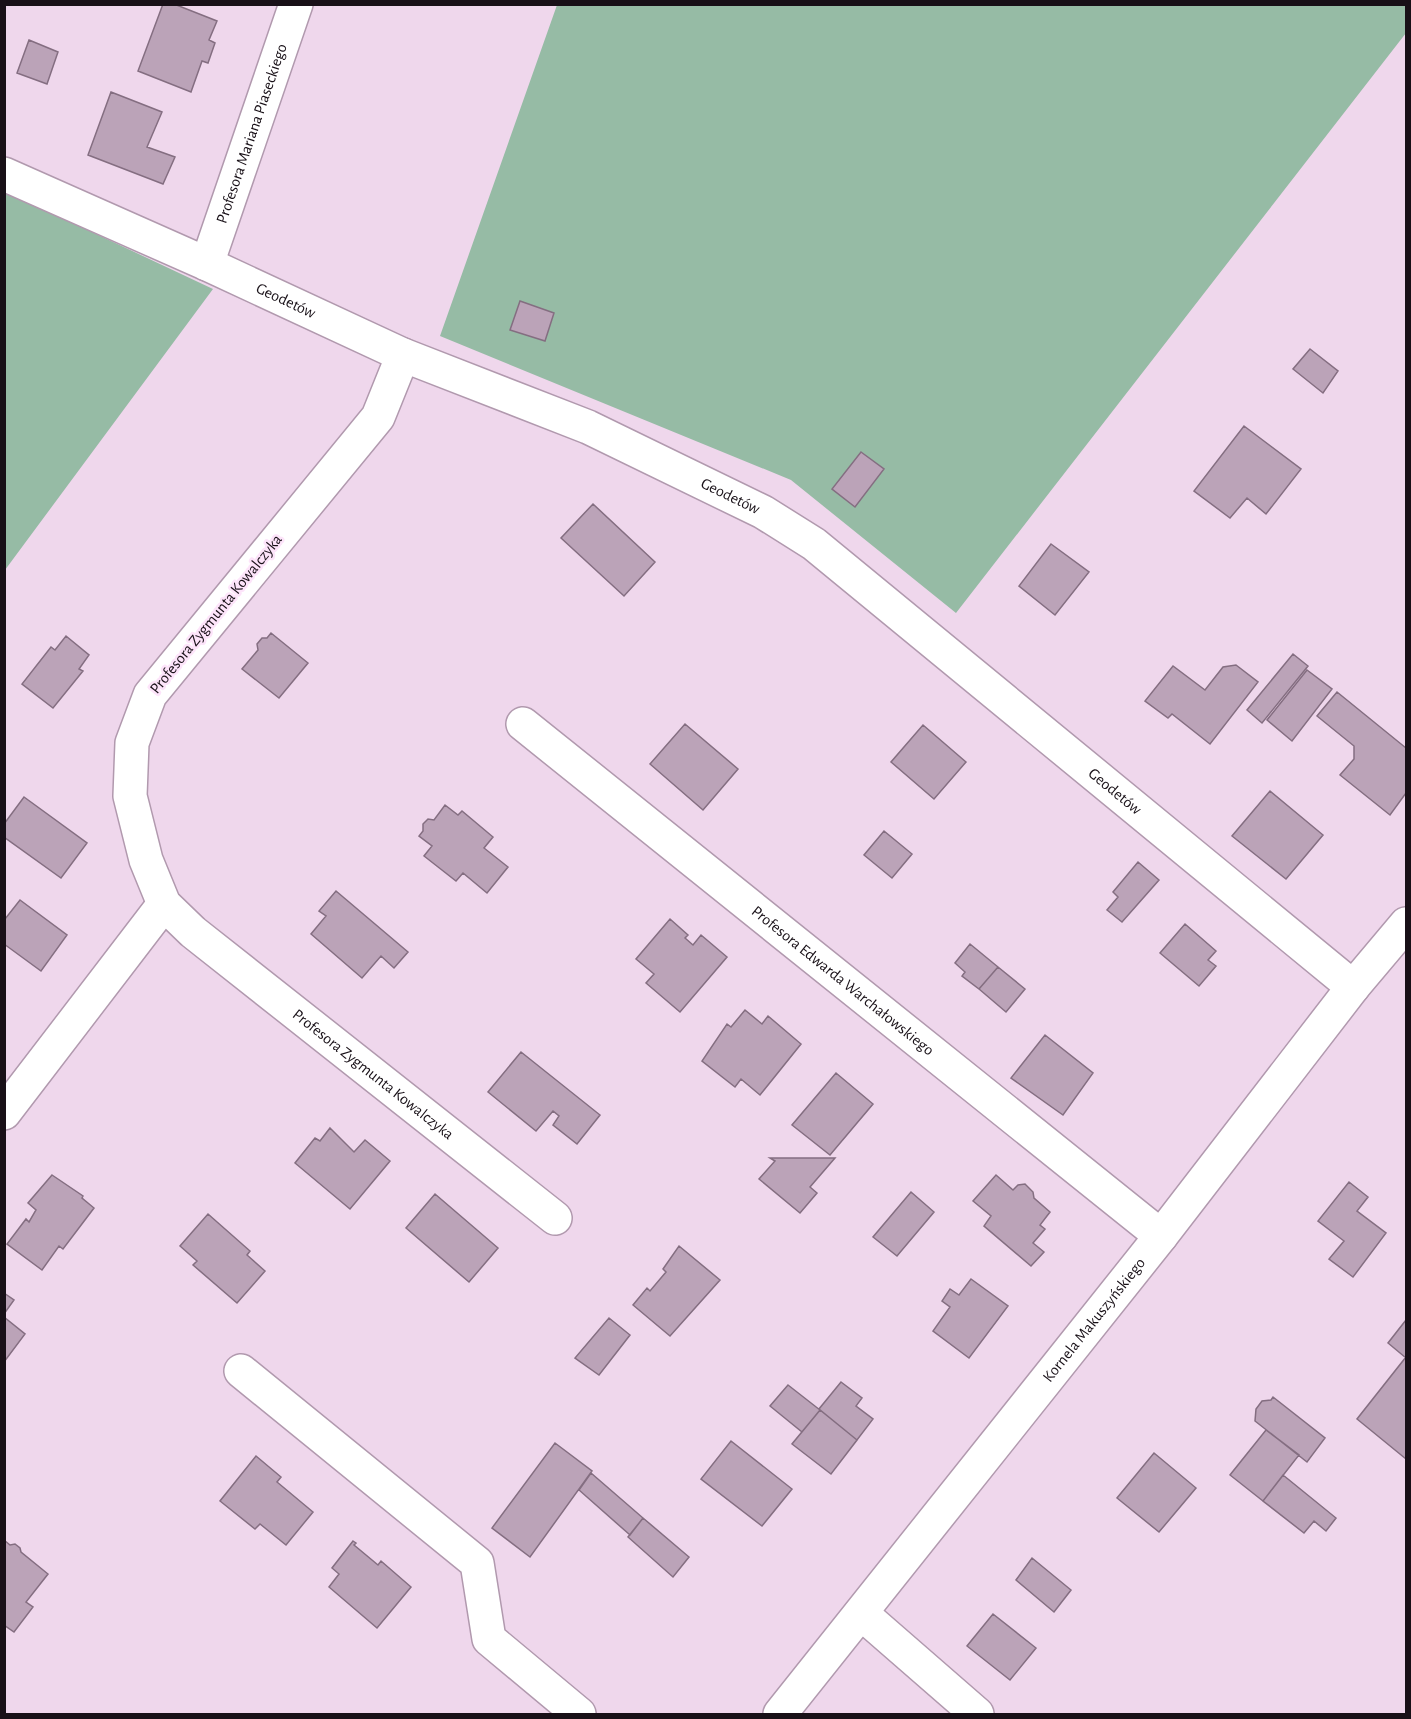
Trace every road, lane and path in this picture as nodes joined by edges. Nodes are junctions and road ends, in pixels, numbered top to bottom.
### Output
1 (296, 4) edge
2 (4, 174) edge
3 (207, 264) junction
4 (403, 355) junction
5 (523, 724) dead end
6 (164, 904) junction
7 (1407, 924) edge
8 (1353, 987) junction
9 (4, 1113) edge
10 (555, 1218) dead end
11 (1161, 1236) junction
12 (241, 1371) dead end
13 (861, 1613) junction
14 (579, 1714) edge
15 (780, 1714) edge
16 (977, 1714) edge

1 - 3 street, Profesora Mariana Piaseckiego
2 - 3 street, Geodetów
3 - 4 street, Geodetów
4 - 6 street, Profesora Zygmunta Kowalczyka
4 - 8 street, Geodetów
5 - 11 street, Profesora Edwarda Warchałowskiego
6 - 9 street
6 - 10 street, Profesora Zygmunta Kowalczyka
7 - 8 street, Kornela Makuszyńskiego
8 - 11 street, Kornela Makuszyńskiego
11 - 13 street, Kornela Makuszyńskiego
12 - 14 street
13 - 15 street, Kornela Makuszyńskiego
13 - 16 street

